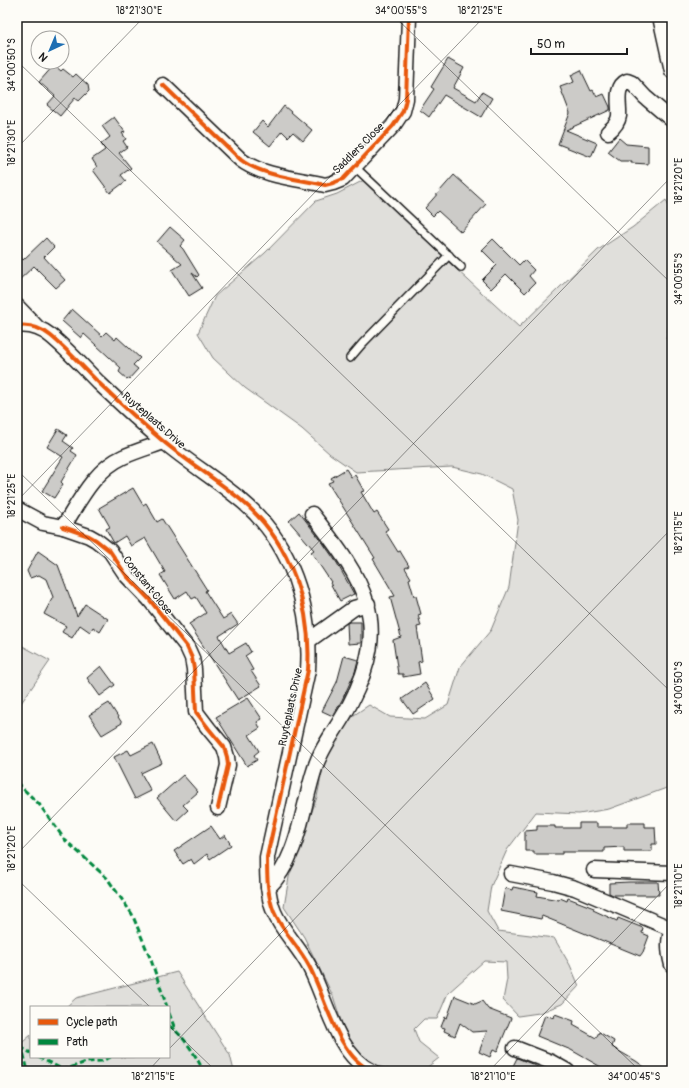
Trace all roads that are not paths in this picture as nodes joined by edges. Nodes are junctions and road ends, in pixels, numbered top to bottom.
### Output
1 (409, 17) edge
2 (660, 17) edge
3 (672, 72) edge
4 (163, 85) dead end
5 (672, 120) edge
6 (608, 132) dead end
7 (355, 166) junction
8 (449, 256) junction
9 (461, 268) dead end
10 (17, 306) edge
11 (17, 326) edge
12 (37, 327) junction
13 (350, 358) dead end
14 (164, 442) junction
15 (17, 509) edge
16 (312, 514) dead end
17 (63, 527) junction
18 (368, 604) junction
19 (308, 640) junction
20 (218, 808) dead end
21 (594, 870) dead end
22 (672, 873) edge
23 (511, 874) dead end
24 (268, 888) junction
25 (672, 930) edge
26 (672, 965) edge
27 (515, 1048) dead end
28 (372, 1071) edge
29 (567, 1071) edge

1 - 7 street, Saddlers Close
2 - 3 street
4 - 7 street, Saddlers Close
5 - 6 street
7 - 8 lane
8 - 9 lane
8 - 13 lane
10 - 12 street
11 - 12 street, Ruyteplaats Drive
12 - 14 street, Ruyteplaats Drive
14 - 17 street
14 - 19 street, Ruyteplaats Drive
15 - 17 street, Constant Close
16 - 18 street
17 - 20 street, Constant Close
18 - 19 street
18 - 24 street
19 - 24 street, Ruyteplaats Drive
21 - 22 street
23 - 25 street
24 - 28 street, Ruyteplaats Drive
25 - 26 street
27 - 29 street

